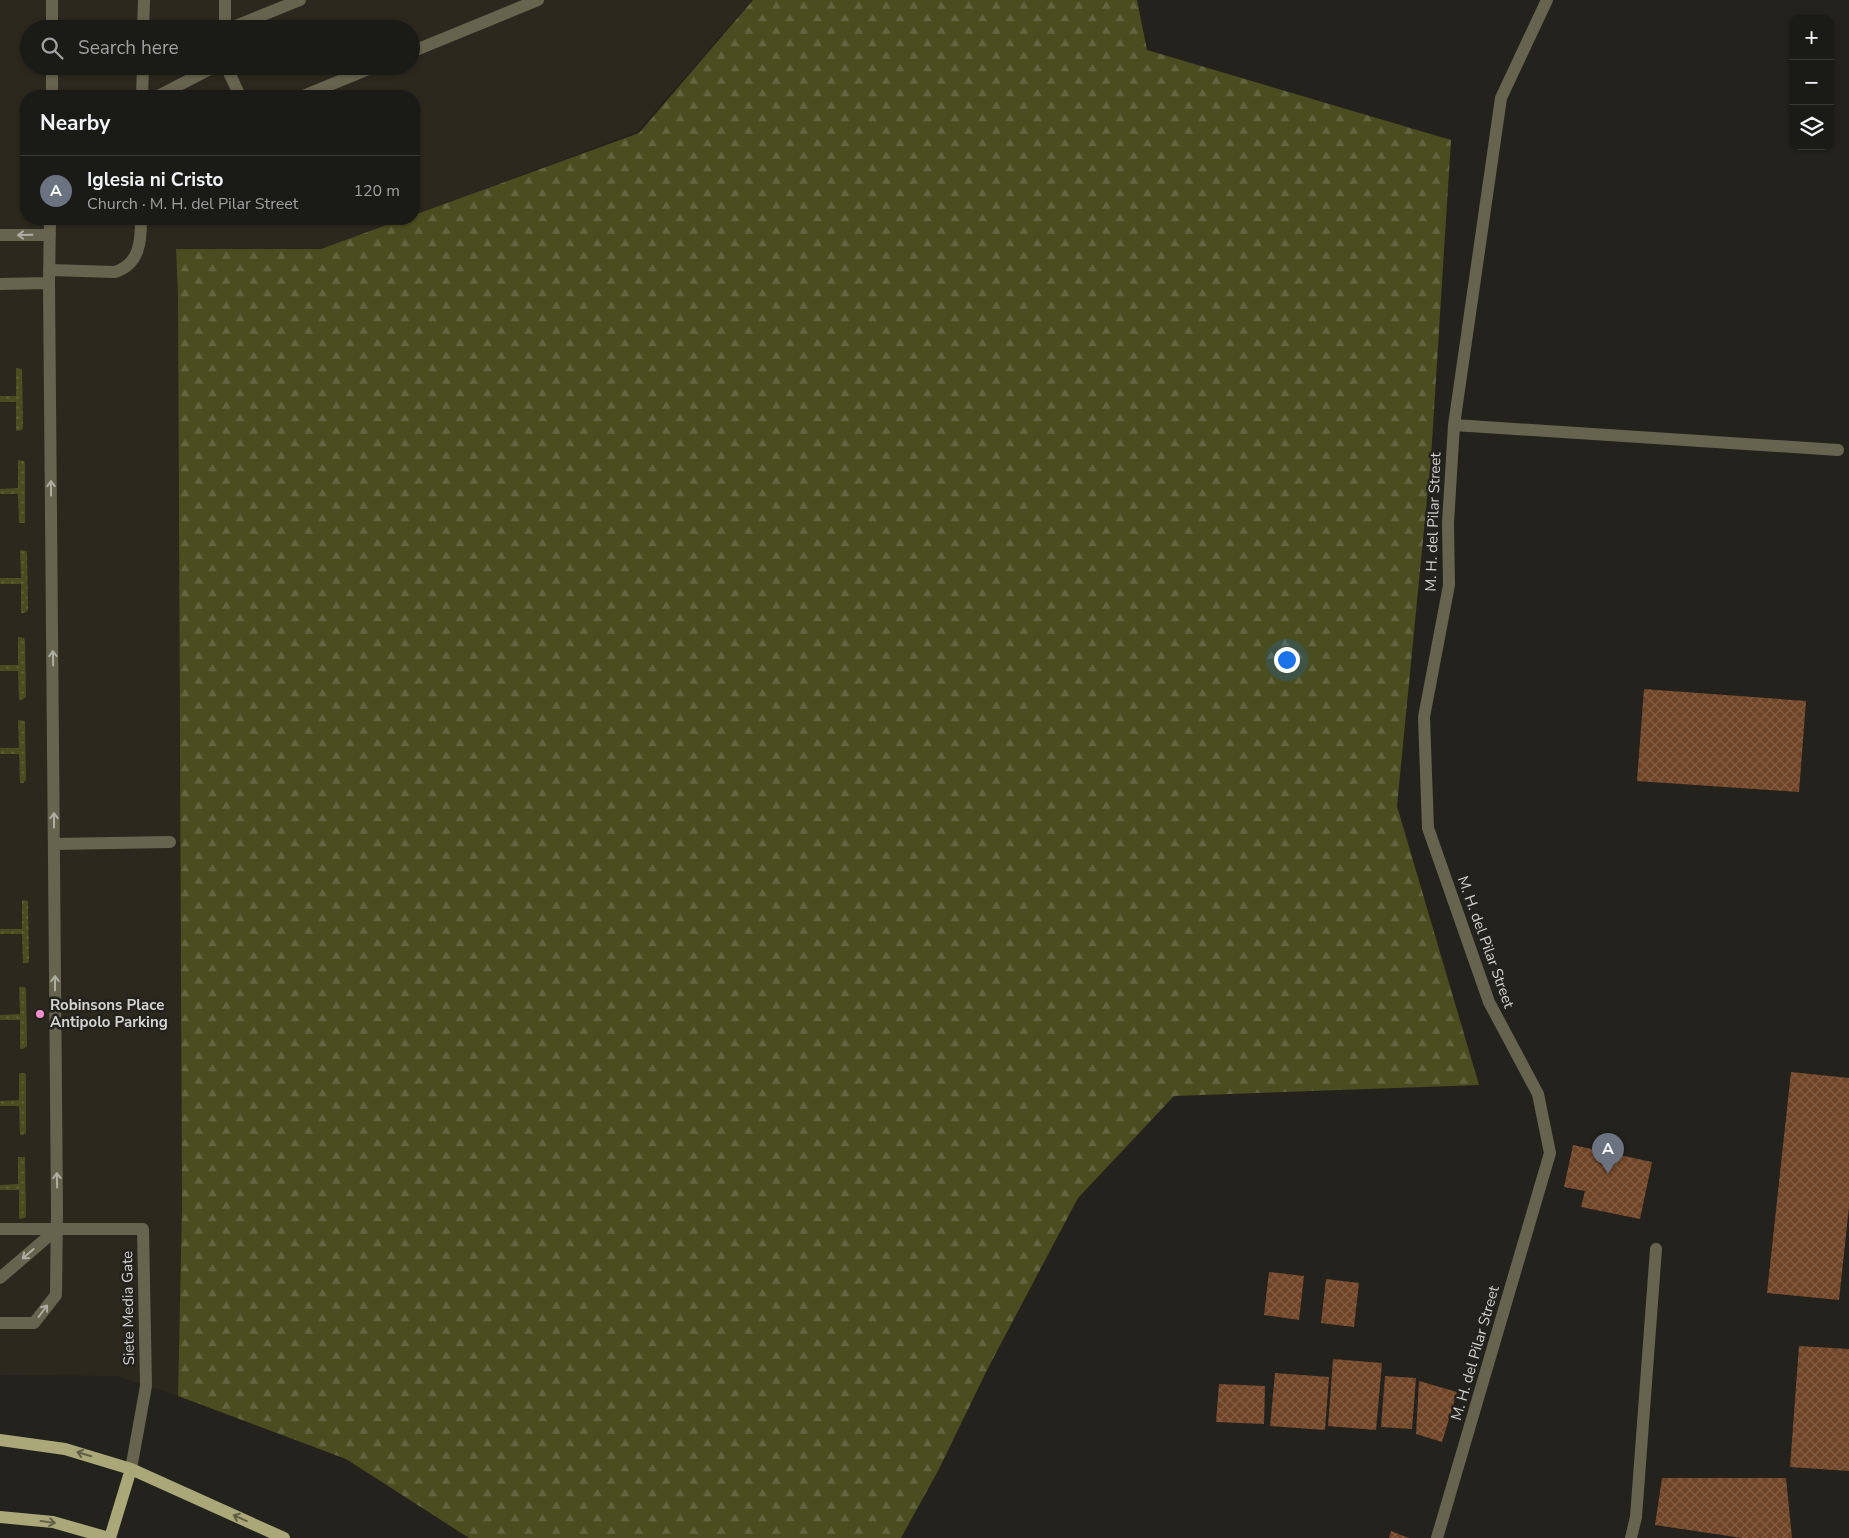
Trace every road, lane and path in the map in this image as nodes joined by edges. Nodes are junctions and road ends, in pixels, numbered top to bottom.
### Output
1 (52, 0) edge
2 (144, 0) edge
3 (225, 0) edge
4 (300, 0) edge
5 (535, 0) edge
6 (1547, 0) edge
7 (52, 20) edge
8 (143, 20) edge
9 (226, 20) edge
10 (249, 20) edge
11 (420, 48) edge
12 (52, 75) edge
13 (143, 75) edge
14 (199, 75) edge
15 (230, 75) edge
16 (354, 75) edge
17 (52, 90) edge
18 (142, 90) edge
19 (170, 90) edge
20 (237, 90) edge
21 (318, 90) edge
22 (50, 225) edge
23 (141, 225) edge
24 (50, 234) junction
25 (0, 235) edge
26 (49, 277) junction
27 (0, 284) edge
28 (1454, 424) junction
29 (1838, 450) dead end
30 (170, 842) dead end
31 (54, 844) junction
32 (0, 1229) edge
33 (57, 1229) junction
34 (1656, 1249) dead end
35 (0, 1278) edge
36 (0, 1323) edge
37 (0, 1440) edge
38 (131, 1469) junction
39 (0, 1517) edge
40 (110, 1538) edge
41 (284, 1538) edge
42 (1437, 1538) edge
43 (1630, 1538) edge

1 - 7 street
2 - 8 street
3 - 9 street
4 - 10 street
5 - 11 street
6 - 28 street, M. H. del Pilar Street
12 - 17 street
13 - 18 street
14 - 19 street
15 - 20 street
16 - 21 street
22 - 24 street
23 - 26 street
24 -> 25 street
24 - 26 street
26 - 27 street
31 -> 26 street
28 - 29 street
28 - 42 street, M. H. del Pilar Street
30 - 31 street
33 -> 31 street
32 - 33 street
33 -> 35 street
36 -> 33 street
33 - 38 street, Siete Media Gate
34 - 43 street
38 -> 37 main road
38 - 40 main road
41 -> 38 main road
39 -> 40 main road

